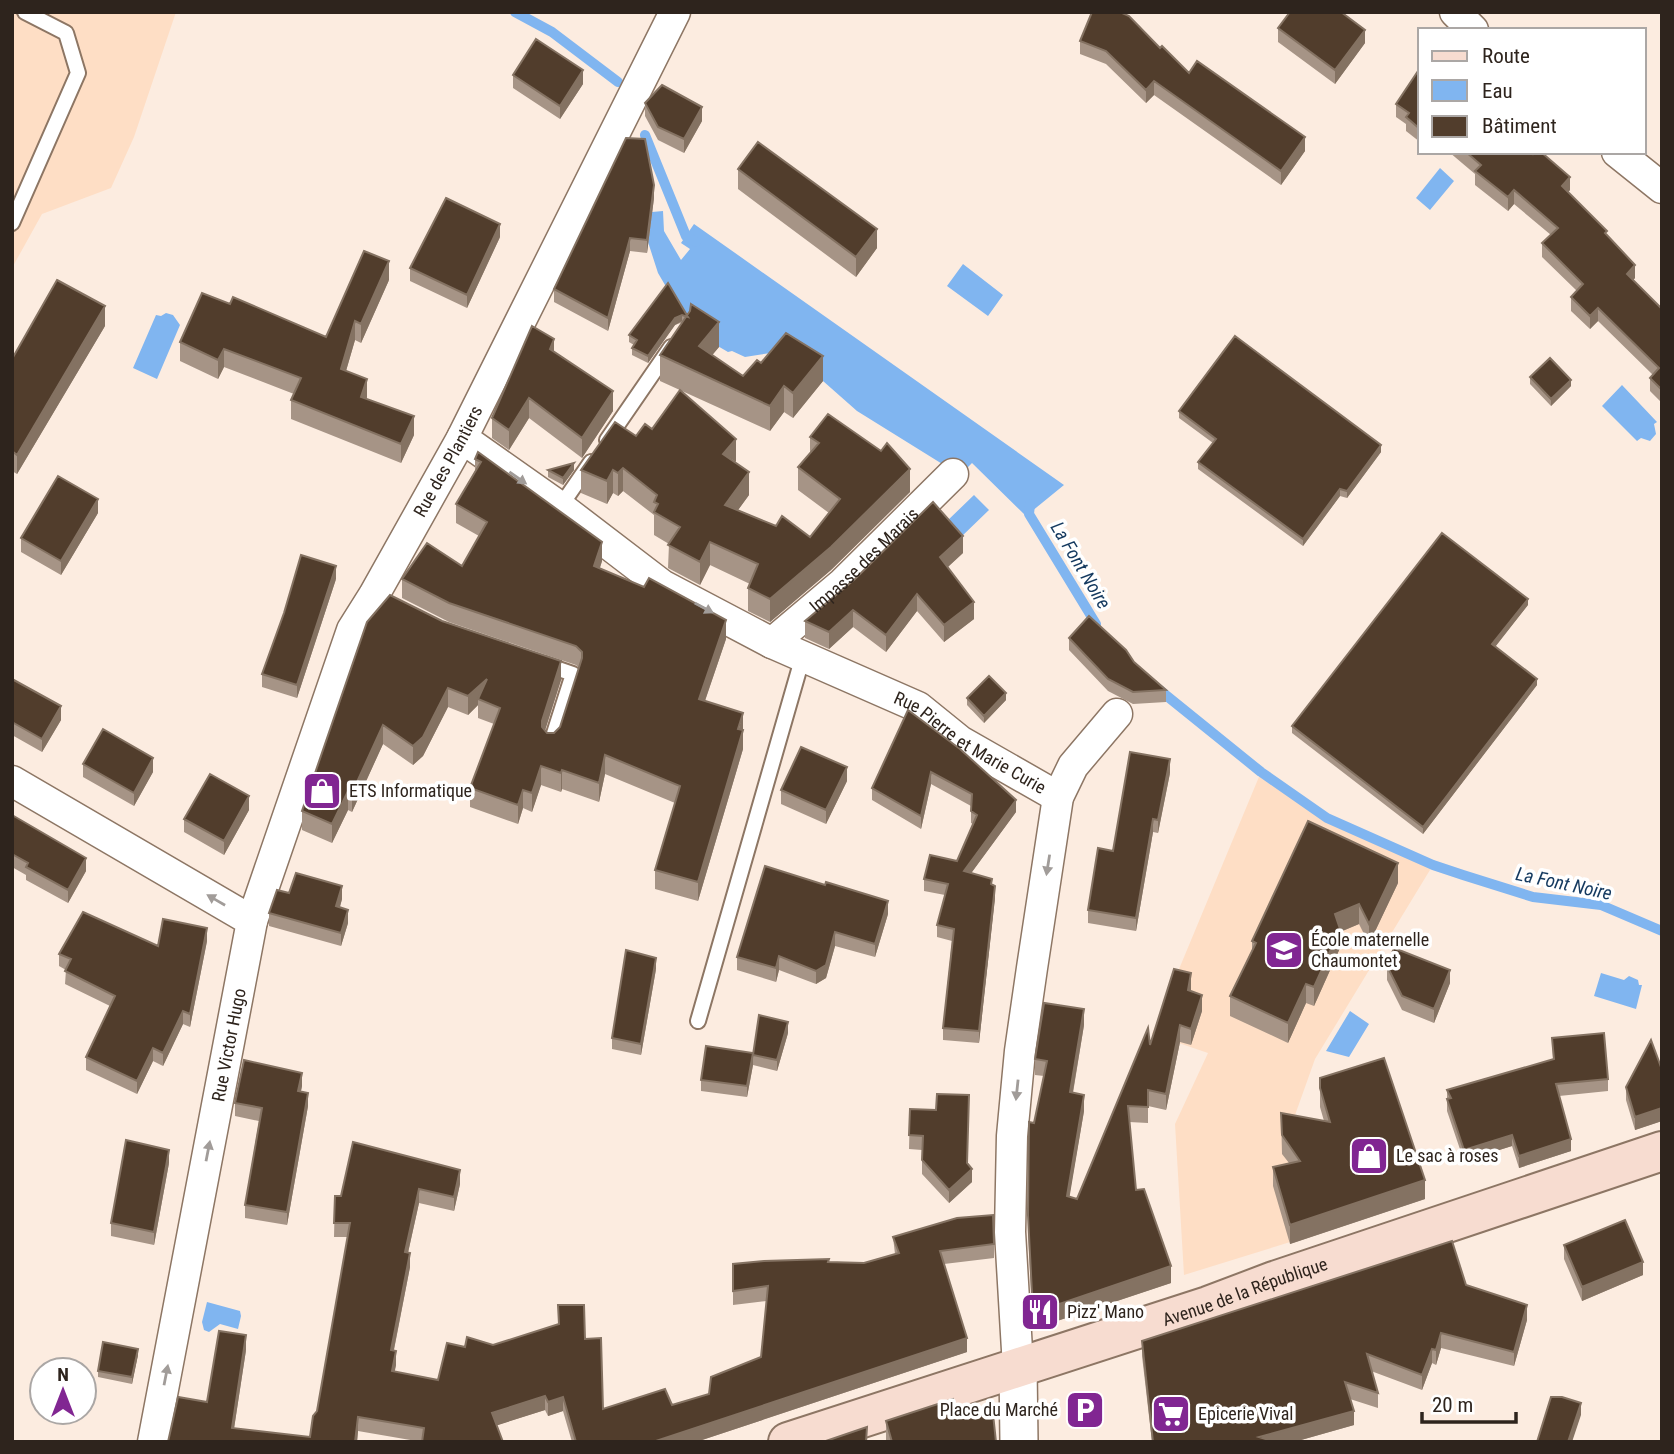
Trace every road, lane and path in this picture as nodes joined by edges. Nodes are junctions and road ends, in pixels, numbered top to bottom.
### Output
1 (25, 12) edge
2 (675, 12) edge
3 (1455, 12) edge
4 (1471, 28) edge
5 (1620, 154) edge
6 (1662, 188) edge
7 (12, 223) edge
8 (682, 331) edge
9 (462, 439) junction
10 (953, 474) dead end
11 (560, 507) junction
12 (772, 643) junction
13 (803, 656) junction
14 (535, 661) edge
15 (1118, 714) dead end
16 (551, 743) edge
17 (12, 781) edge
18 (1058, 797) junction
19 (252, 921) junction
20 (698, 1021) dead end
21 (1662, 1151) edge
22 (1018, 1367) junction
23 (153, 1442) edge
24 (788, 1442) edge
25 (1019, 1442) edge

1 - 7 lane
2 - 9 street, Rue des Plantiers
3 - 4 street
5 - 6 street
8 - 11 lane
9 -> 11 street, Rue Pierre et Marie Curie
9 - 19 street, Rue des Plantiers
10 - 12 street, Impasse des Marais
11 -> 12 street, Rue Pierre et Marie Curie
12 - 13 street, Rue Pierre et Marie Curie
13 - 18 street, Rue Pierre et Marie Curie
13 - 20 lane
14 - 16 lane
15 - 18 street
19 -> 17 street
18 -> 22 street, Rue Pierre et Marie Curie
23 -> 19 street, Rue Victor Hugo
21 - 22 main road, Avenue de la République
22 - 24 main road, Avenue de la République
22 - 25 street

